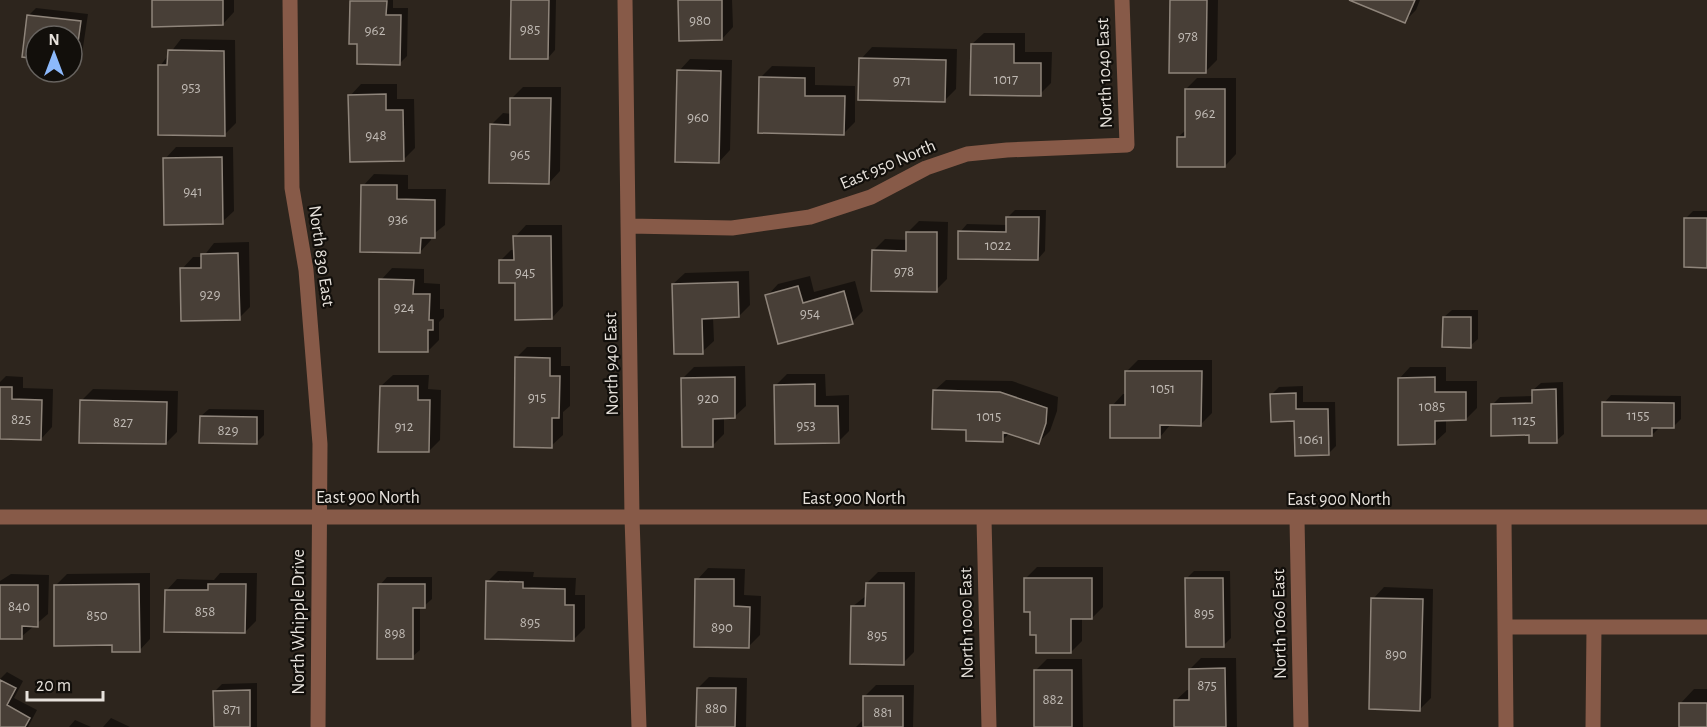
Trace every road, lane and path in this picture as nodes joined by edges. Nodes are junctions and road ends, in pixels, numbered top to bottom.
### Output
1 (290, 0) edge
2 (625, 0) edge
3 (1122, 0) edge
4 (1127, 145) joint
5 (630, 226) junction
6 (0, 517) edge
7 (1707, 517) edge
8 (319, 518) junction
9 (632, 518) junction
10 (1504, 518) junction
11 (984, 519) junction
12 (1297, 519) junction
13 (1505, 627) junction
14 (1594, 627) junction
15 (1707, 627) edge
16 (318, 727) edge
17 (639, 727) edge
18 (989, 727) edge
19 (1302, 727) edge
20 (1506, 727) edge
21 (1593, 727) edge

1 - 8 street, North 830 East
2 - 5 street, North 940 East
3 - 4 street, North 1040 East
4 - 5 street, East 950 North
5 - 9 street, North 940 East
6 - 8 street, East 900 North
7 - 10 street, East 900 North
8 - 9 street, East 900 North
8 - 16 street, North Whipple Drive
9 - 11 street, East 900 North
9 - 17 street, North 940 East
10 - 12 street, East 900 North
10 - 13 street
11 - 12 street, East 900 North
11 - 18 street, North 1000 East
12 - 19 street, North 1060 East
13 - 14 street
13 - 20 street
14 - 15 street
14 - 21 street

